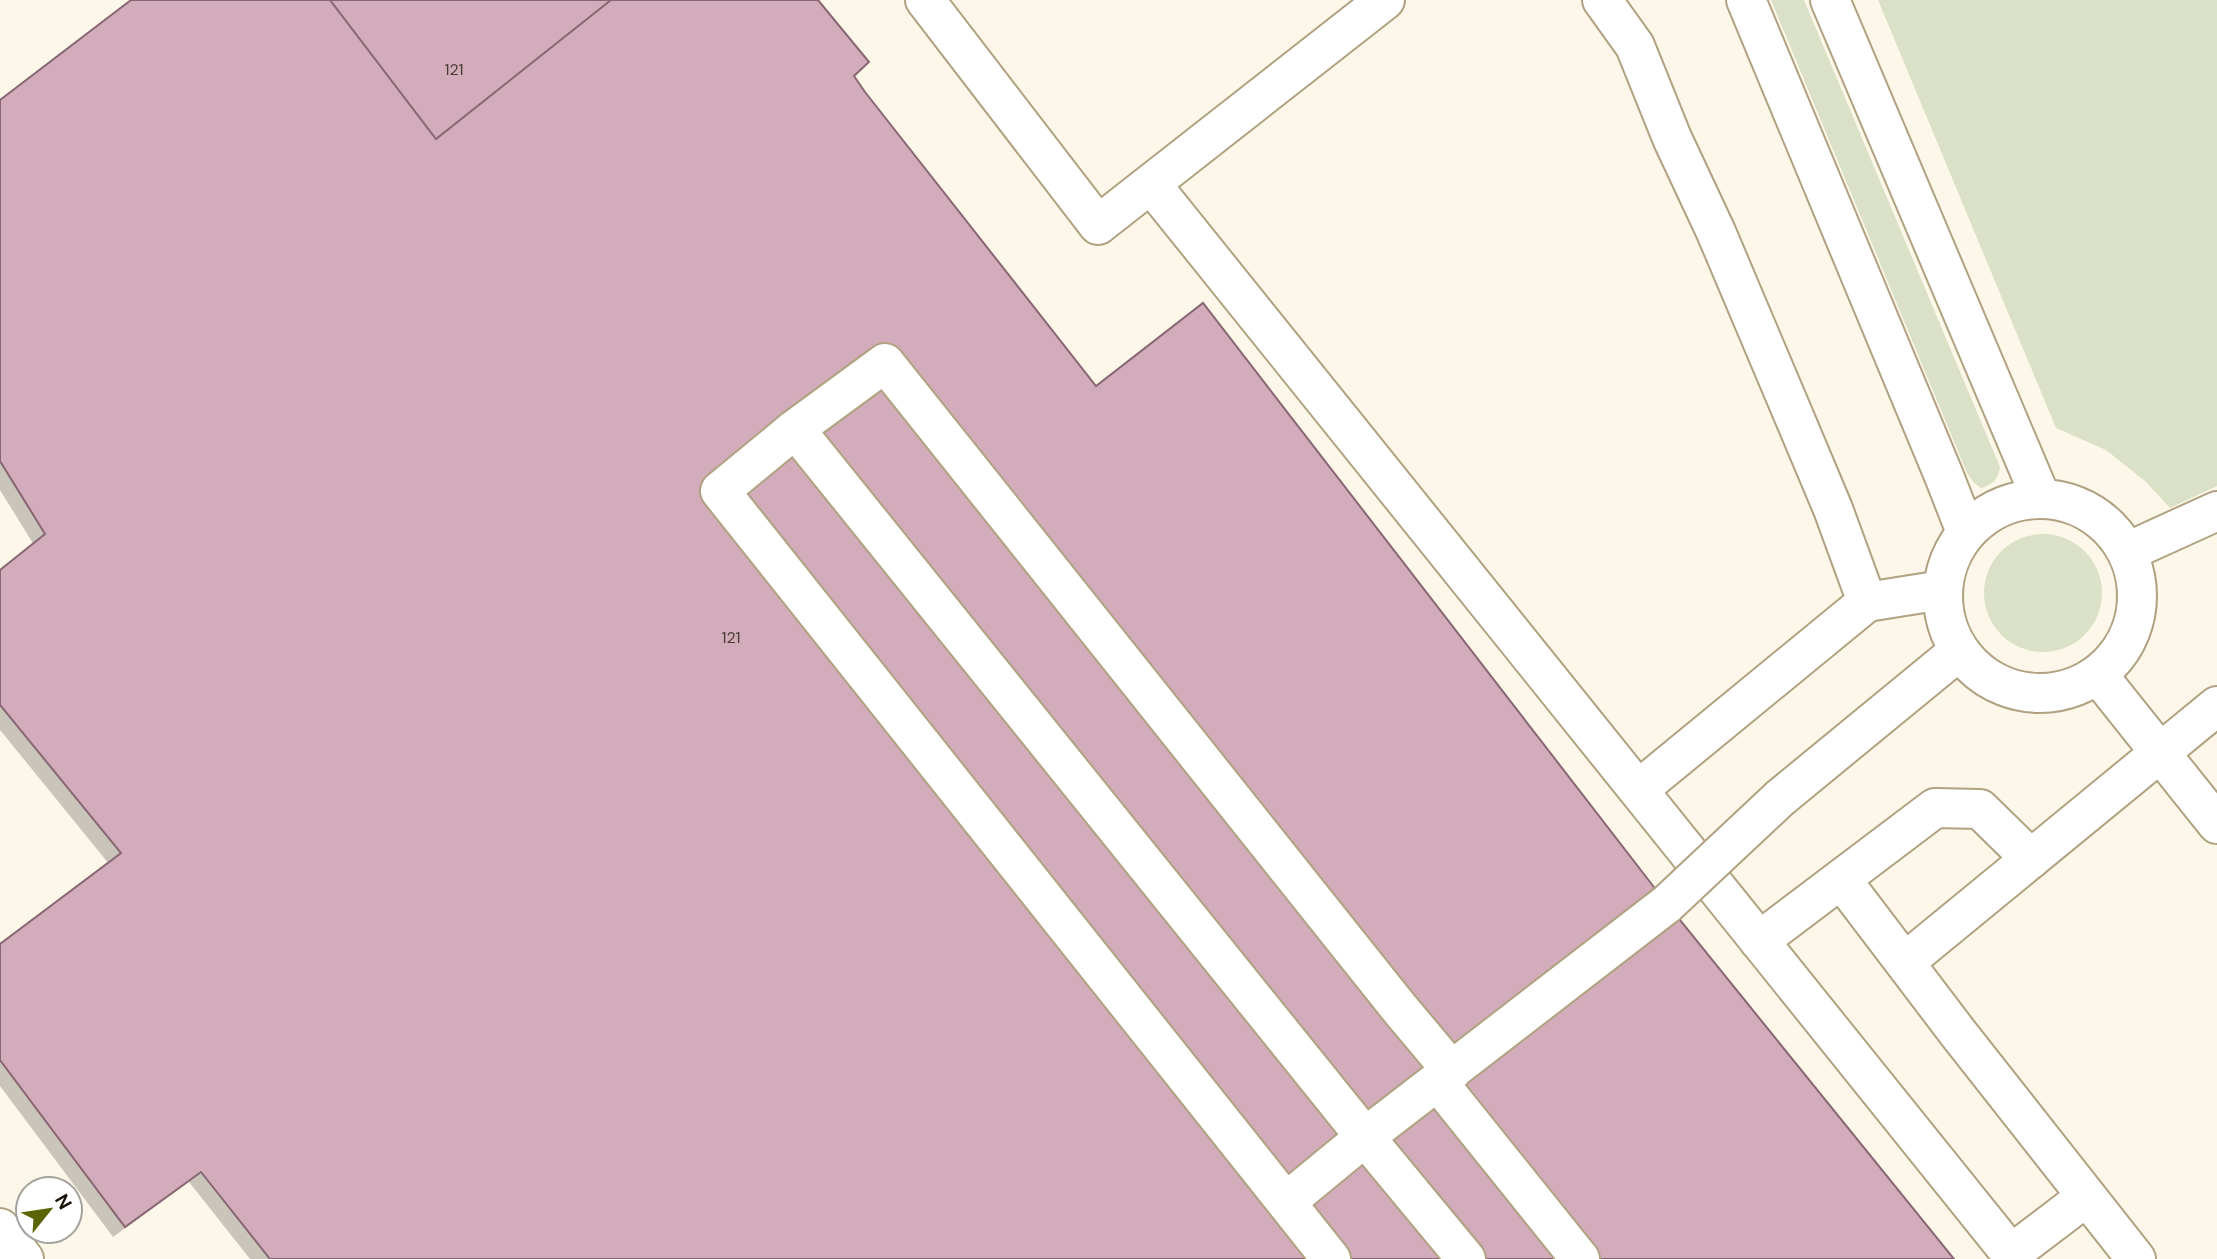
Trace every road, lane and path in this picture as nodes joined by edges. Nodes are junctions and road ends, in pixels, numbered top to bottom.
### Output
1 (1385, 0) edge
2 (1602, 0) edge
3 (1746, 0) edge
4 (1830, 0) edge
5 (929, 1) edge
6 (1151, 184) junction
7 (796, 429) junction
8 (2041, 498) junction
9 (2217, 511) edge
10 (1966, 532) junction
11 (2127, 552) junction
12 (1942, 590) junction
13 (1867, 602) junction
14 (1959, 651) junction
15 (2098, 675) junction
16 (2217, 706) edge
17 (2159, 751) junction
18 (1638, 790) junction
19 (2217, 824) edge
20 (2031, 859) junction
21 (1841, 879) junction
22 (1759, 941) junction
23 (1905, 962) junction
24 (1445, 1076) junction
25 (1365, 1137) junction
26 (2086, 1197) junction
27 (1286, 1202) junction
28 (0, 1228) edge
29 (24, 1259) edge
30 (1331, 1259) edge
31 (1466, 1259) edge
32 (1580, 1259) edge
33 (2136, 1259) edge

1 - 6 lane
2 - 13 lane
3 - 10 lane
4 - 8 lane
5 - 6 lane
6 - 18 lane
7 - 24 lane
7 - 25 lane
7 - 27 lane
8 - 10 lane
8 - 11 lane
9 - 11 lane
10 - 12 lane
11 - 15 lane
12 - 13 lane
12 - 14 lane
13 - 18 lane
14 - 15 lane
14 - 24 lane, bridge
15 - 17 lane
16 - 17 lane
17 - 19 lane
17 - 20 lane
18 - 22 lane
20 - 21 lane
20 - 23 lane
21 - 22 lane
21 - 23 lane
22 - 26 lane
23 - 26 lane
24 - 25 lane
24 - 32 lane
25 - 27 lane
25 - 31 lane
26 - 33 lane
27 - 30 lane
28 - 29 lane

